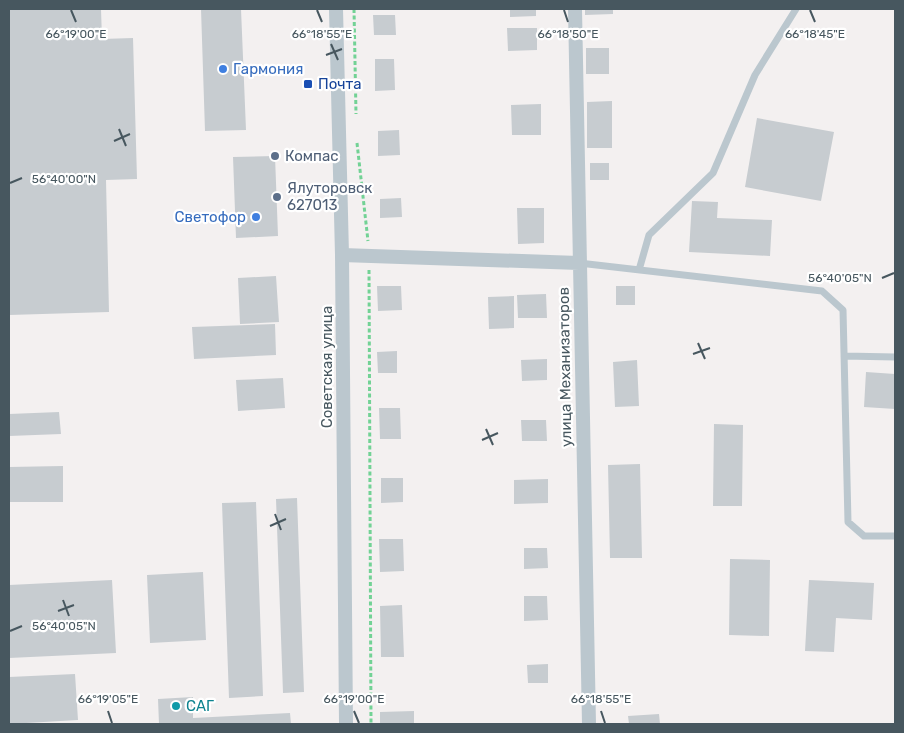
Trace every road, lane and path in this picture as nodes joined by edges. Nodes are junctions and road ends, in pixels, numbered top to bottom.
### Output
1 (336, 9) edge
2 (354, 9) edge
3 (575, 9) edge
4 (796, 9) edge
5 (356, 115) dead end
6 (356, 134) dead end
7 (369, 254) junction
8 (342, 255) junction
9 (579, 263) junction
10 (639, 270) junction
11 (844, 356) junction
12 (895, 357) edge
13 (895, 536) edge
14 (346, 724) edge
15 (371, 724) edge
16 (588, 724) edge

1 - 8 street, Советская улица
2 - 5 path
3 - 9 street, улица Механизаторов
4 - 10 lane
6 - 7 path
7 - 8 street
7 - 9 street
7 - 15 path
8 - 14 street, Советская улица
9 - 10 lane
9 - 16 street, улица Механизаторов
10 - 11 lane
11 - 12 lane
11 - 13 lane

